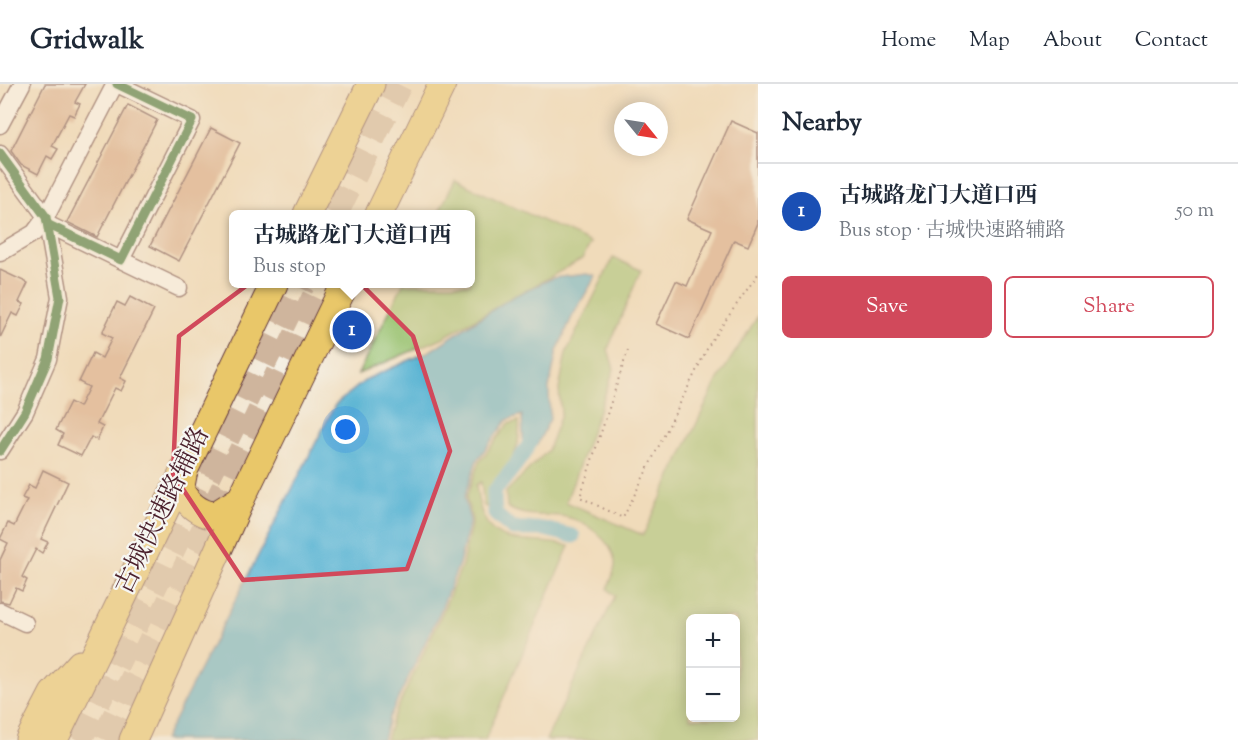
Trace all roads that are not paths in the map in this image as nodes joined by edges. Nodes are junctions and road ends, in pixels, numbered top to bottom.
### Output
1 (22, 84) edge
2 (116, 84) edge
3 (371, 84) edge
4 (442, 84) edge
5 (0, 125) edge
6 (0, 154) edge
7 (309, 210) edge
8 (381, 210) edge
9 (47, 221) junction
10 (0, 253) edge
11 (121, 260) junction
12 (179, 288) dead end
13 (272, 288) edge
14 (343, 288) edge
15 (0, 451) edge
16 (184, 469) junction
17 (241, 498) junction
18 (0, 611) edge
19 (25, 623) dead end
20 (99, 643) junction
21 (29, 740) edge
22 (54, 740) edge
23 (133, 740) edge

1 - 5 street
2 - 9 street
2 - 11 street
3 - 7 main road
4 - 8 main road
6 - 9 street
9 - 10 street
9 - 11 street
9 - 15 street
11 - 12 street
13 - 16 main road, 古城快速路辅路
14 - 17 main road
16 - 17 main road
16 - 20 main road, 古城快速路辅路
17 - 23 main road
18 - 19 street
20 - 21 main road
20 - 22 main road, 古城快速路辅路

